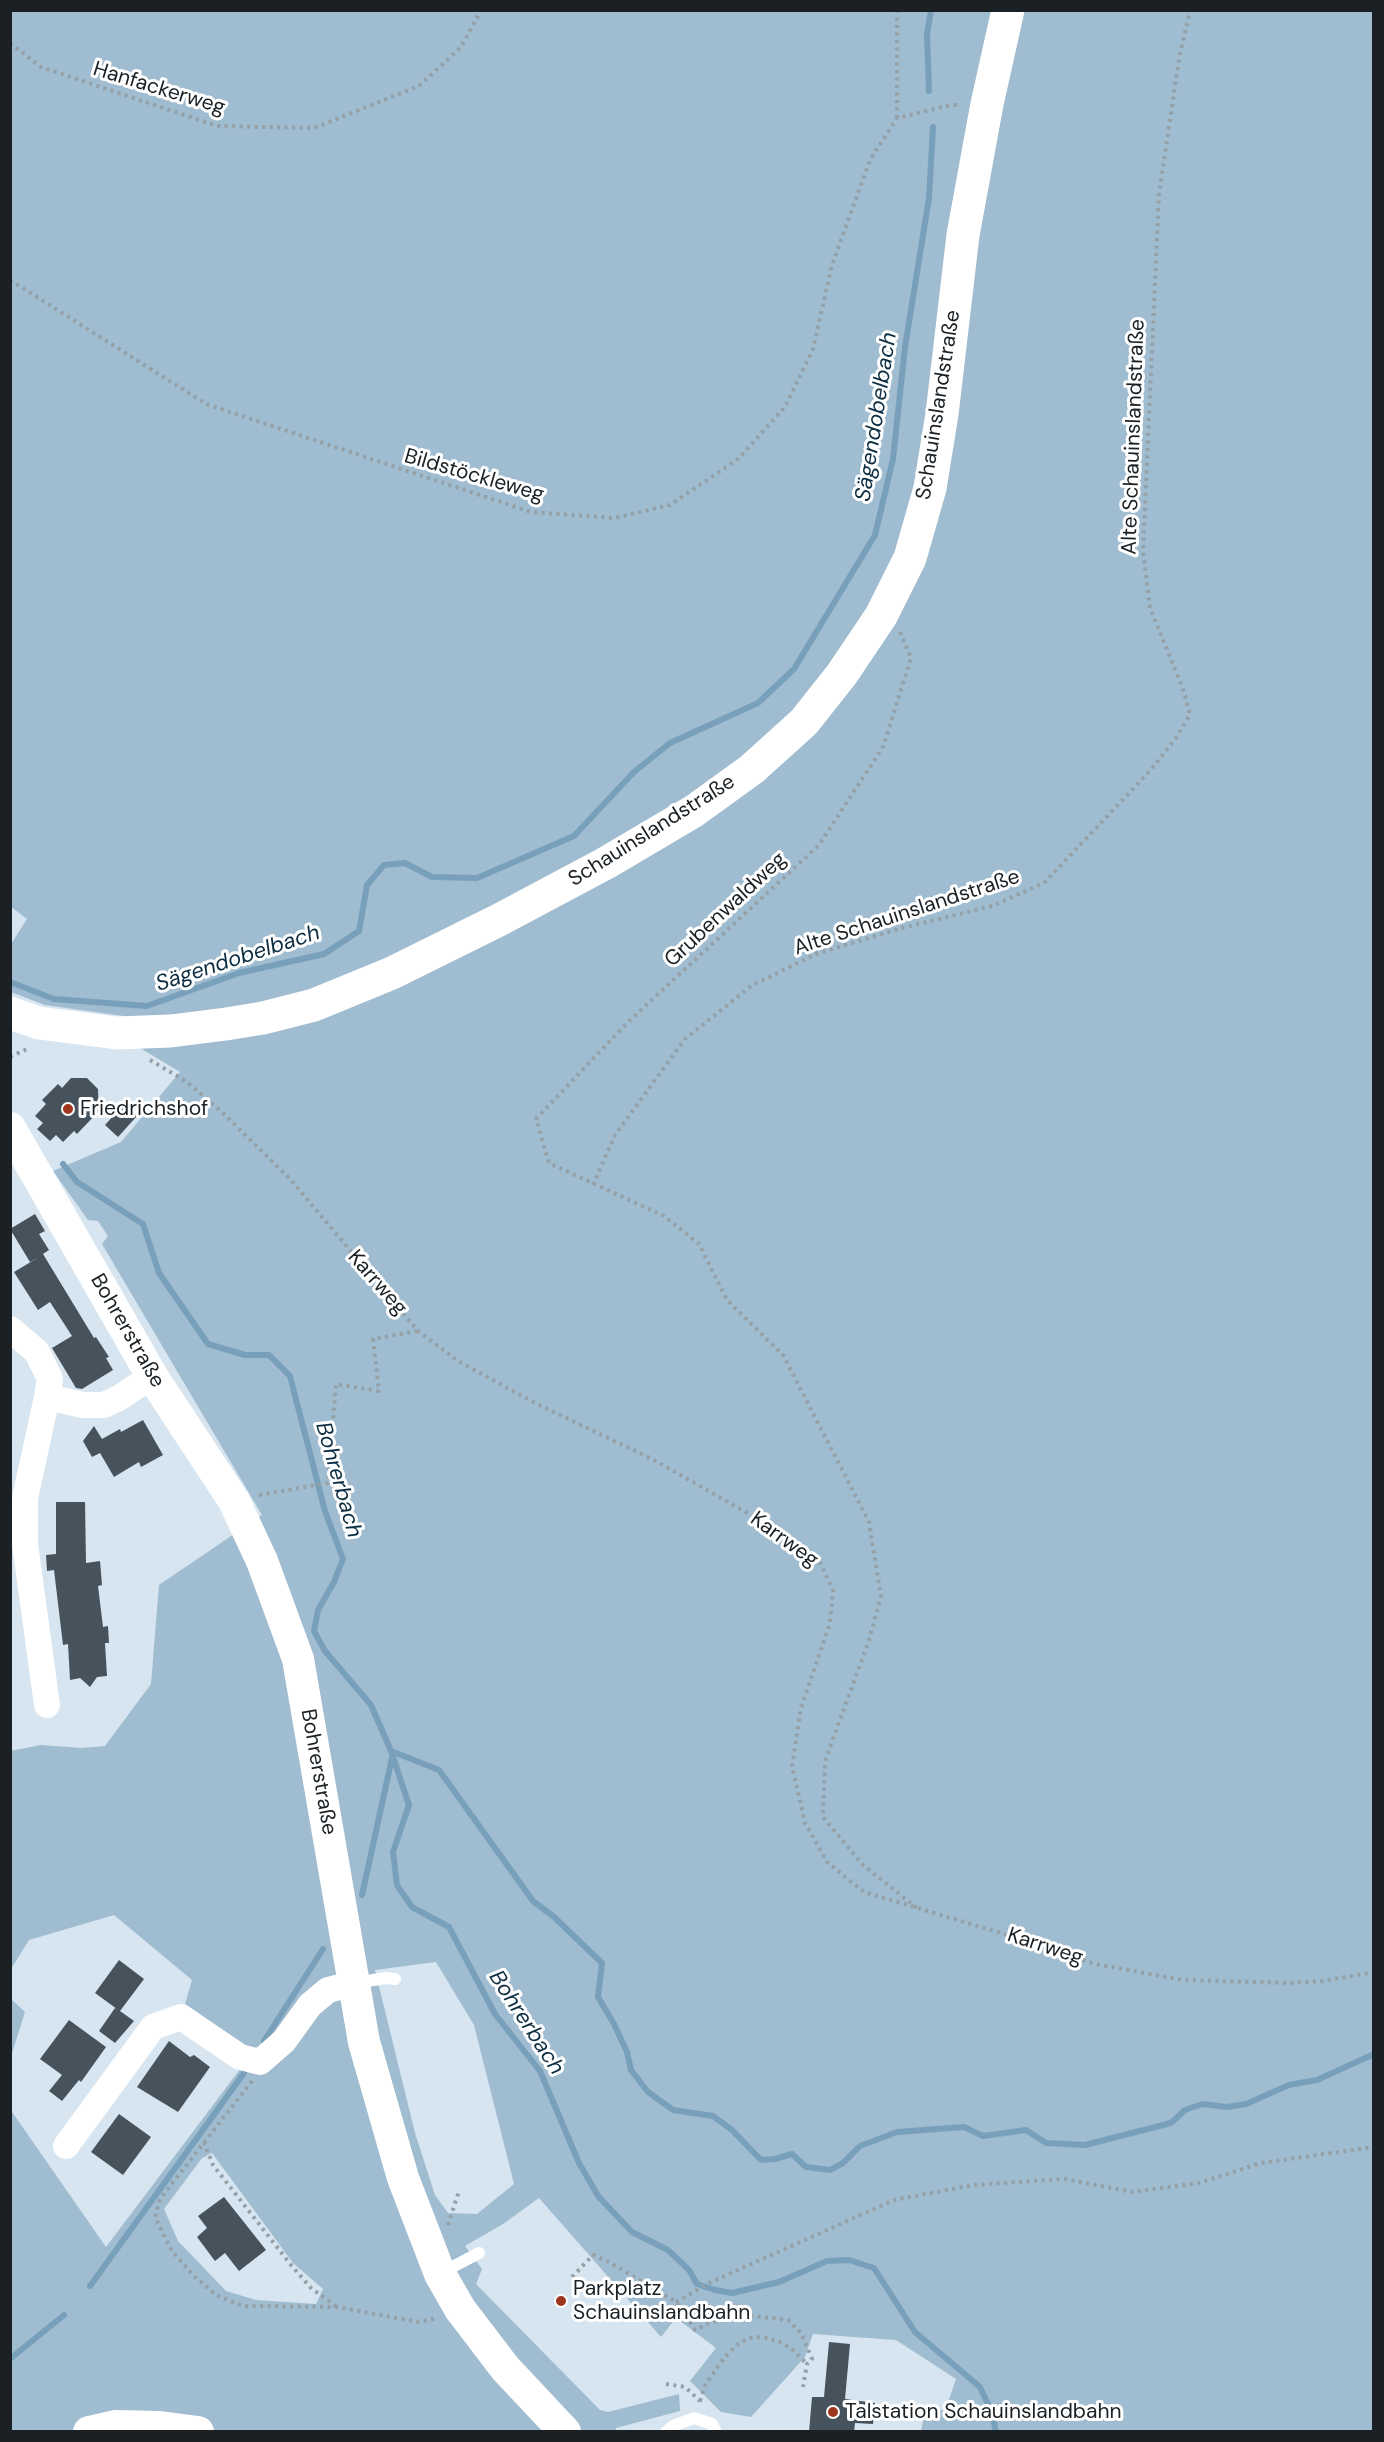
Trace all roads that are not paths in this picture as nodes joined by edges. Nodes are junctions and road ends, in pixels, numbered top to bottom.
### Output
1 (1008, 10) edge
2 (10, 1012) edge
3 (10, 1128) edge
4 (10, 1329) edge
5 (152, 1376) junction
6 (47, 1397) junction
7 (47, 1705) dead end
8 (395, 1979) dead end
9 (355, 1983) junction
10 (66, 2146) dead end
11 (479, 2253) dead end
12 (440, 2274) junction
13 (89, 2432) edge
14 (198, 2432) edge
15 (565, 2432) edge
16 (666, 2432) edge
17 (716, 2432) edge

1 - 2 main road, Schauinslandstraße
3 - 5 street, Bohrerstraße
4 - 6 street
5 - 6 street
5 - 9 street, Bohrerstraße
6 - 7 street
8 - 9 lane
9 - 10 street
9 - 12 street, Bohrerstraße
11 - 12 lane
12 - 15 street, Bohrerstraße
13 - 14 street
16 - 17 lane

